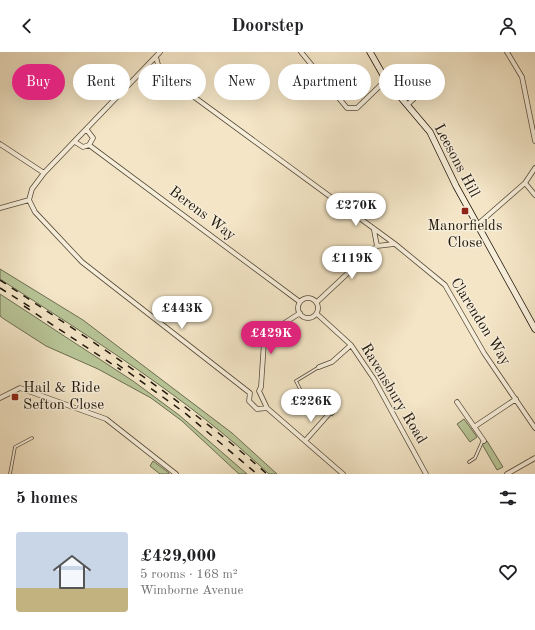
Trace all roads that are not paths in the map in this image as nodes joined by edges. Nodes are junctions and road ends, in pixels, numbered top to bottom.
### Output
1 (160, 52) edge
2 (301, 52) edge
3 (370, 52) edge
4 (507, 52) edge
5 (156, 57) junction
6 (149, 64) edge
7 (158, 64) edge
8 (379, 68) edge
9 (138, 76) edge
10 (379, 87) edge
11 (198, 100) edge
12 (402, 100) edge
13 (413, 100) edge
14 (407, 106) junction
15 (87, 130) junction
16 (75, 142) junction
17 (535, 142) edge
18 (0, 144) edge
19 (89, 145) junction
20 (535, 168) edge
21 (44, 173) junction
22 (525, 183) junction
23 (535, 195) edge
24 (29, 200) junction
25 (0, 208) edge
26 (477, 225) junction
27 (374, 230) junction
28 (395, 244) junction
29 (377, 246) junction
30 (300, 302) junction
31 (317, 302) junction
32 (300, 313) junction
33 (317, 314) junction
34 (533, 320) edge
35 (535, 329) edge
36 (351, 345) junction
37 (319, 367) joint
38 (259, 391) junction
39 (301, 391) dead end
40 (250, 393) junction
41 (0, 398) edge
42 (516, 399) junction
43 (457, 402) dead end
44 (267, 408) junction
45 (328, 415) dead end
46 (474, 427) junction
47 (535, 428) edge
48 (32, 438) dead end
49 (483, 440) joint
50 (305, 442) junction
51 (535, 458) edge
52 (469, 462) dead end
53 (10, 474) edge
54 (176, 474) edge
55 (343, 474) edge
56 (426, 474) edge
57 (507, 474) edge

1 - 5 street
2 - 10 street
3 - 8 street, Leesons Hill
4 - 17 street
5 - 6 street
5 - 7 street
9 - 15 street
11 - 27 street, Clarendon Way
12 - 14 street, Leesons Hill
13 - 14 street
14 - 26 street, Leesons Hill
15 - 16 street
15 - 19 street
16 - 19 street, Berens Way
16 - 21 street
18 - 21 street
19 - 30 street, Berens Way
20 - 22 street
21 - 24 street
22 - 23 street
22 - 26 street
24 - 25 street
24 - 40 street
26 - 34 street, Leesons Hill
27 - 28 street, Clarendon Way
27 - 29 street
28 - 29 street
28 - 42 street, Clarendon Way
29 - 31 street
30 - 31 street
30 - 32 street
31 - 33 street
32 - 33 street
32 - 38 street
33 - 36 street, Ravensbury Road
34 - 35 street, Leesons Hill
36 - 37 street
36 - 56 street, Ravensbury Road
37 - 39 lane
38 - 40 street
38 - 44 street
40 - 44 street
41 - 54 street
42 - 46 street
42 - 47 street, Clarendon Way
43 - 46 street
44 - 50 street
45 - 50 street
46 - 49 street
48 - 53 lane
49 - 52 lane
50 - 55 street
51 - 57 street

